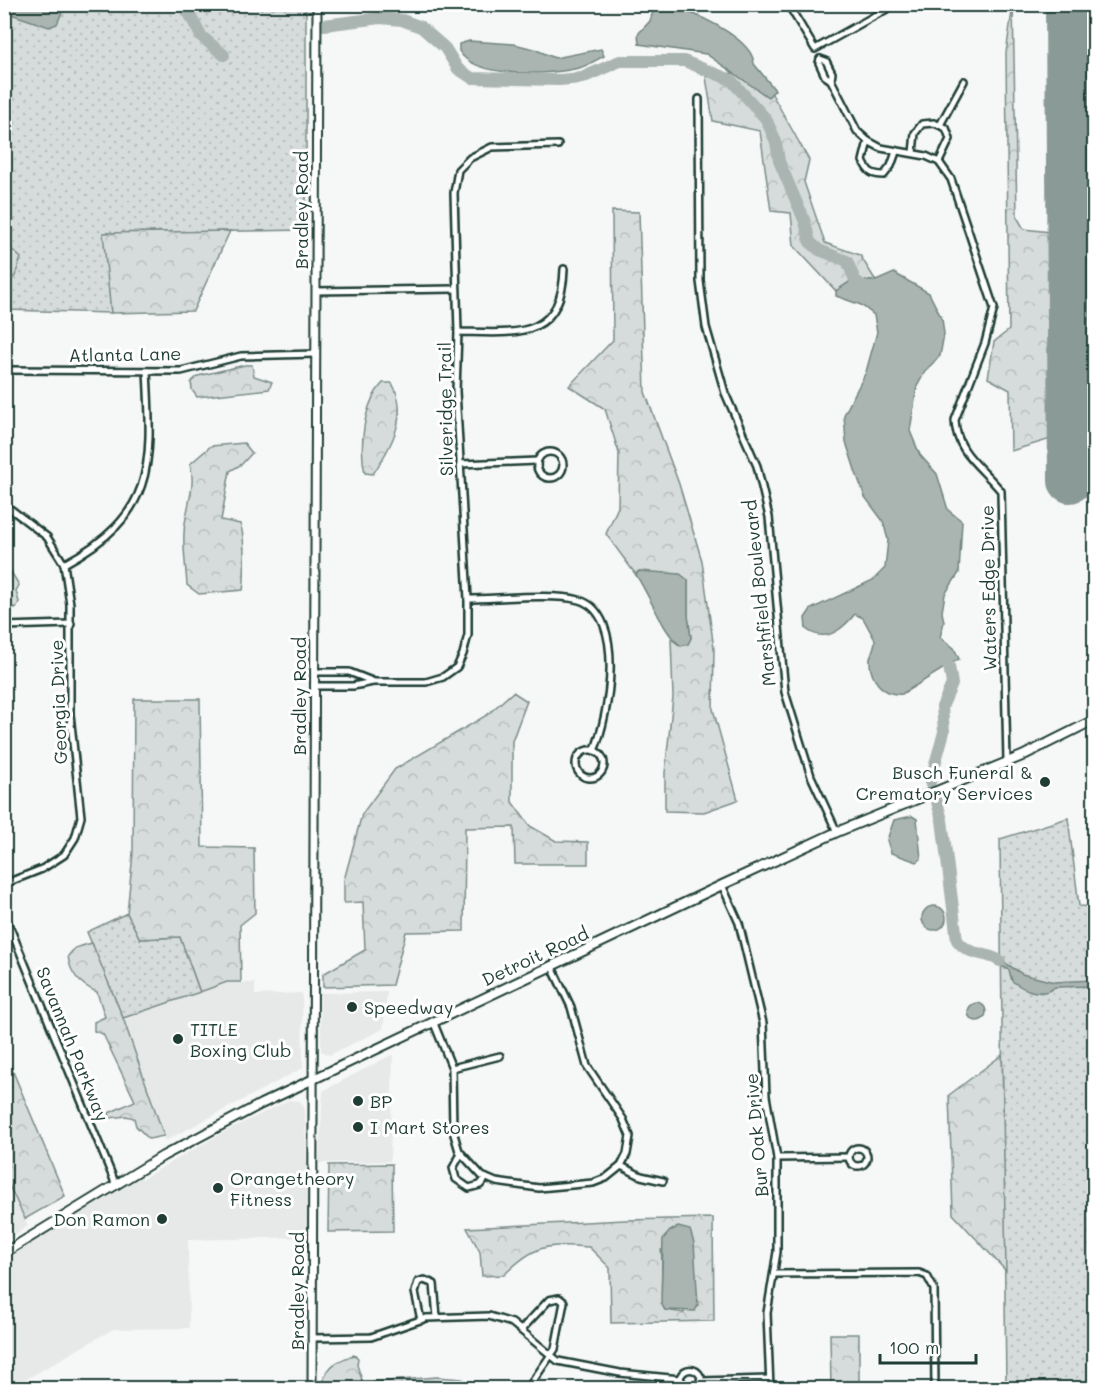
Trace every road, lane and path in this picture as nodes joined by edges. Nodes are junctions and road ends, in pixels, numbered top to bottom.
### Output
1 (317, 4) edge
2 (896, 4) edge
3 (789, 6) dead end
4 (831, 80) dead end
5 (964, 81) dead end
6 (699, 99) dead end
7 (940, 125) junction
8 (868, 141) junction
9 (558, 145) dead end
10 (896, 152) junction
11 (913, 153) junction
12 (939, 162) junction
13 (564, 269) dead end
14 (455, 289) junction
15 (316, 291) junction
16 (458, 332) junction
17 (316, 354) junction
18 (4, 370) edge
19 (147, 371) junction
20 (537, 461) junction
21 (460, 464) junction
22 (4, 504) edge
23 (64, 564) junction
24 (468, 599) junction
25 (71, 624) junction
26 (4, 626) edge
27 (314, 672) junction
28 (373, 682) junction
29 (314, 686) junction
30 (1095, 720) edge
31 (594, 751) junction
32 (1007, 762) junction
33 (837, 832) junction
34 (4, 884) edge
35 (722, 885) junction
36 (4, 913) edge
37 (551, 965) junction
38 (433, 1021) junction
39 (500, 1056) dead end
40 (452, 1068) junction
41 (312, 1080) junction
42 (461, 1154) junction
43 (849, 1157) dead end
44 (777, 1158) junction
45 (621, 1166) junction
46 (486, 1178) junction
47 (663, 1181) dead end
48 (116, 1185) junction
49 (4, 1253) edge
50 (774, 1274) junction
51 (436, 1317) junction
52 (421, 1320) junction
53 (521, 1330) junction
54 (312, 1338) junction
55 (551, 1357) junction
56 (769, 1379) junction
57 (680, 1380) junction
58 (702, 1381) junction
59 (312, 1389) edge
60 (528, 1389) edge
61 (684, 1389) edge
62 (698, 1389) edge
63 (770, 1389) edge
64 (935, 1389) edge

1 - 15 street, Bradley Road
2 - 3 street
4 - 8 street
5 - 7 street
6 - 33 street, Marshfield Boulevard
7 - 11 street
7 - 12 street
8 - 10 street
8 - 10 street
9 - 14 street, Silveridge Trail
10 - 11 street
11 - 12 street
12 - 32 street, Waters Edge Drive
13 - 16 street
14 - 15 street
14 - 16 street, Silveridge Trail
15 - 17 street, Bradley Road
16 - 21 street, Silveridge Trail
17 - 19 street, Atlanta Lane
17 - 27 street, Bradley Road
18 - 19 street, Atlanta Lane
19 - 23 street
20 - 20 street
20 - 21 street
21 - 24 street, Silveridge Trail
22 - 23 street, Georgia Drive
23 - 25 street, Georgia Drive
24 - 28 street, Silveridge Trail
24 - 31 street
25 - 26 street
25 - 34 street, Georgia Drive
27 - 28 street, Silveridge Trail
27 - 29 street, Bradley Road
28 - 29 street, Silveridge Trail
29 - 41 street, Bradley Road
30 - 32 main road, Detroit Road
31 - 31 street
32 - 33 main road, Detroit Road
33 - 35 main road, Detroit Road
35 - 37 main road, Detroit Road
35 - 44 street, Bur Oak Drive
36 - 48 street, Savannah Parkway
37 - 38 main road, Detroit Road
37 - 45 street
38 - 40 street
38 - 41 main road, Detroit Road
39 - 40 street
40 - 42 street
41 - 48 main road, Detroit Road
41 - 54 street, Bradley Road
42 - 46 street
42 - 46 street
43 - 44 street
44 - 50 street, Bur Oak Drive
45 - 46 street
45 - 47 street
48 - 49 main road, Detroit Road
50 - 56 street, Bur Oak Drive
50 - 64 street
51 - 52 street
51 - 52 street
51 - 53 street
52 - 54 street
53 - 55 street
53 - 55 street
54 - 59 street, Bradley Road
55 - 57 street
55 - 60 street
56 - 58 street
56 - 63 street, Bur Oak Drive
57 - 58 street
57 - 61 street
58 - 62 street

